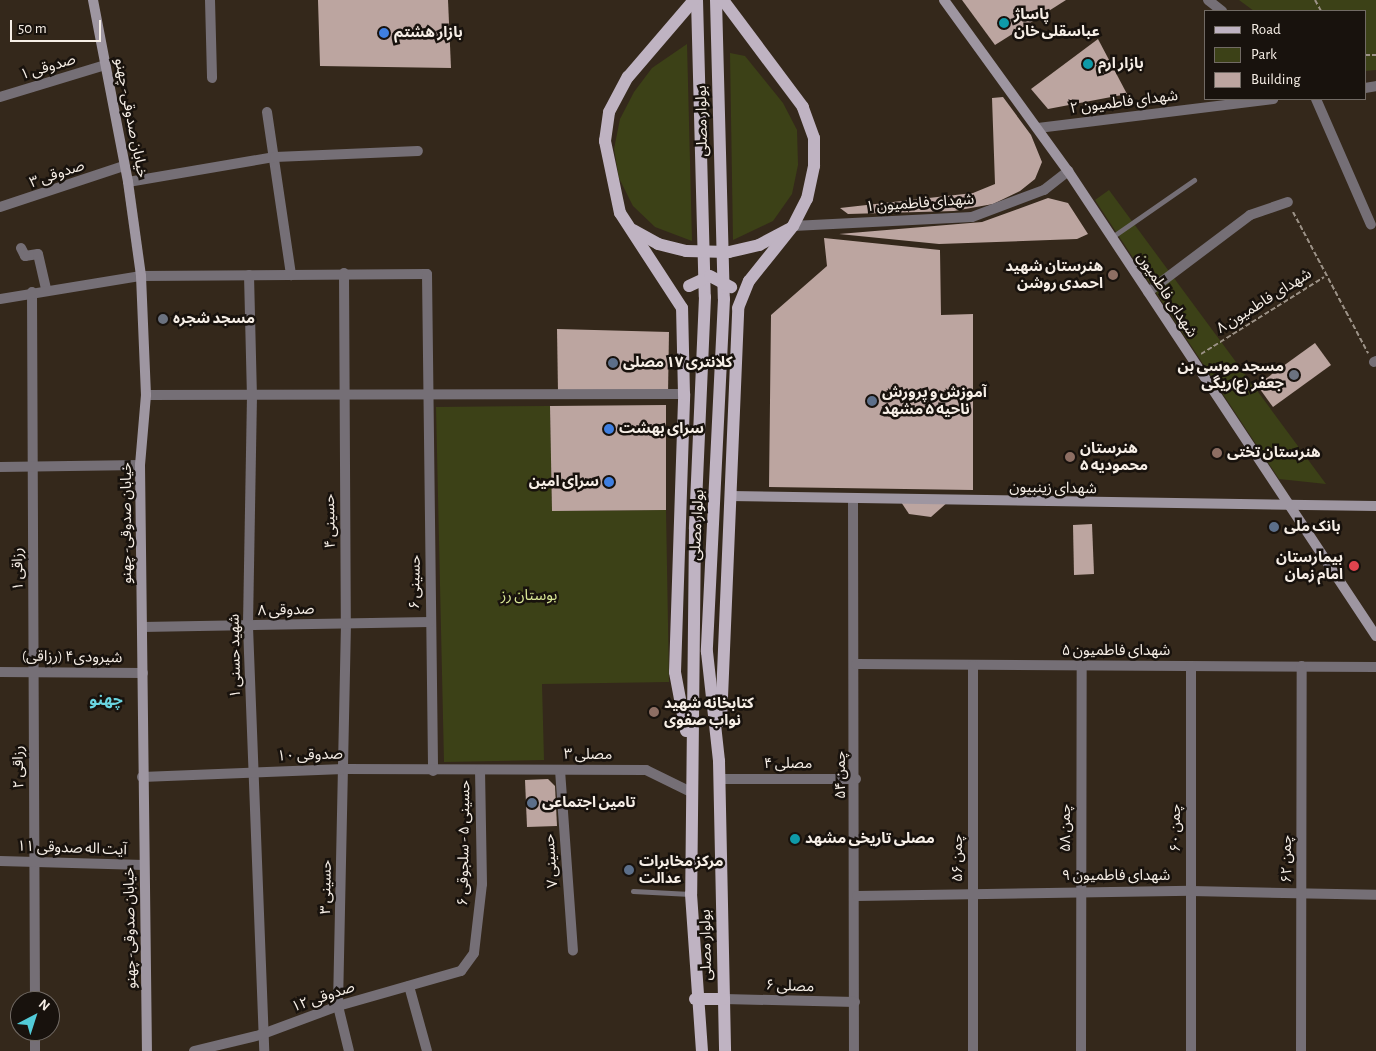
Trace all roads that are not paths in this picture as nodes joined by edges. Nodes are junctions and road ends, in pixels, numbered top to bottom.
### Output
1 (93, 0) edge
2 (210, 0) edge
3 (695, 0) edge
4 (716, 0) edge
5 (723, 0) edge
6 (944, 0) edge
7 (1208, 0) edge
8 (1221, 10) edge
9 (105, 65) junction
10 (212, 78) dead end
11 (0, 97) edge
12 (1265, 100) edge
13 (1316, 100) edge
14 (267, 112) dead end
15 (1038, 128) junction
16 (418, 151) dead end
17 (275, 157) junction
18 (124, 166) junction
19 (1068, 171) junction
20 (1194, 180) dead end
21 (128, 182) junction
22 (1288, 202) road end
23 (0, 207) edge
24 (1370, 225) dead end
25 (794, 226) junction
26 (631, 228) junction
27 (1112, 237) junction
28 (21, 248) dead end
29 (344, 273) junction
30 (248, 275) junction
31 (291, 275) junction
32 (141, 276) junction
33 (46, 290) junction
34 (32, 292) junction
35 (1148, 292) junction
36 (0, 299) edge
37 (682, 308) junction
38 (738, 308) junction
39 (432, 393) junction
40 (344, 394) junction
41 (684, 394) junction
42 (252, 395) junction
43 (146, 396) junction
44 (140, 465) junction
45 (0, 467) edge
46 (32, 467) junction
47 (730, 496) junction
48 (853, 499) junction
49 (1287, 504) junction
50 (1376, 506) edge
51 (430, 622) junction
52 (346, 623) junction
53 (142, 627) junction
54 (248, 627) junction
55 (1376, 636) edge
56 (856, 664) junction
57 (973, 665) junction
58 (1082, 665) junction
59 (1191, 666) junction
60 (1302, 666) junction
61 (1376, 667) edge
62 (0, 672) edge
63 (34, 672) junction
64 (143, 673) junction
65 (691, 760) junction
66 (718, 761) junction
67 (344, 769) junction
68 (480, 770) junction
69 (560, 770) junction
70 (434, 771) junction
71 (253, 772) junction
72 (142, 777) junction
73 (719, 779) junction
74 (856, 780) junction
75 (691, 792) junction
76 (0, 861) edge
77 (34, 862) junction
78 (144, 865) junction
79 (633, 891) dead end
80 (1192, 891) junction
81 (973, 892) junction
82 (1081, 892) junction
83 (1302, 893) junction
84 (691, 894) junction
85 (1376, 895) edge
86 (857, 896) junction
87 (573, 950) dead end
88 (461, 971) joint
89 (409, 986) junction
90 (35, 991) edge
91 (695, 999) junction
92 (724, 999) junction
93 (855, 1002) junction
94 (338, 1006) junction
95 (260, 1036) junction
96 (147, 1051) edge
97 (194, 1051) edge
98 (264, 1051) edge
99 (349, 1051) edge
100 (427, 1051) edge
101 (702, 1051) edge
102 (725, 1051) edge
103 (854, 1051) edge
104 (973, 1051) edge
105 (1081, 1051) edge
106 (1191, 1051) edge
107 (1301, 1051) edge

1 - 9 street, خیابان صدوقی- چهنو
2 - 10 street
3 - 26 main road
3 - 65 main road, بولوار مصلی
4 - 66 main road, بولوار مصلی
5 - 25 main road
6 - 15 street, شهدای فاطمیون
7 - 8 street
9 - 11 street, صدوقی ۱
9 - 18 street, خیابان صدوقی- چهنو
12 - 15 street, شهدای فاطمیون ۲
13 - 24 street
14 - 17 street
15 - 19 street, شهدای فاطمیون
16 - 17 street
17 - 21 street
17 - 31 street
18 - 21 street, خیابان صدوقی- چهنو
18 - 23 street, صدوقی ۳
19 - 25 street, شهدای فاطمیون ۱
19 - 27 street, شهدای فاطمیون
20 - 27 lane
21 - 32 street, خیابان صدوقی- چهنو
22 - 35 street
25 - 26 main road, bridge
25 - 38 main road
26 - 37 main road
27 - 35 street, شهدای فاطمیون
28 - 33 street
29 - 31 street
29 - 39 street, حسینی ۶
29 - 40 street, حسینی ۴
30 - 31 street
30 - 32 street
30 - 42 street, شهید حسنی ۱
32 - 33 street
32 - 43 street, خیابان صدوقی- چهنو
33 - 34 street
34 - 36 street
34 - 46 street, رزاقی ۱
35 - 49 street, شهدای فاطمیون
37 - 38 main road, bridge
37 - 41 main road
38 - 47 main road
39 - 40 street
39 - 41 street
39 - 51 street, حسینی ۶
40 - 42 street
40 - 52 street, حسینی ۴
41 - 65 main road
42 - 43 street
42 - 54 street, شهید حسنی ۱
43 - 44 street, خیابان صدوقی- چهنو
44 - 46 street
44 - 53 street, خیابان صدوقی- چهنو
45 - 46 street
46 - 63 street, رزاقی ۱
47 - 48 street, شهدای زینبیون
47 - 66 main road
48 - 49 street, شهدای زینبیون
48 - 56 street, چمن ۵۴
49 - 50 street, شهدای زینبیون
49 - 55 street, شهدای فاطمیون
51 - 52 street, صدوقی ۸
51 - 70 street, حسینی ۶
52 - 54 street, صدوقی ۸
52 - 67 street, حسینی ۴
53 - 54 street, صدوقی ۸
53 - 64 street, خیابان صدوقی- چهنو
54 - 71 street, شهید حسنی ۱
56 - 57 street, شهدای فاطمیون ۵
56 - 74 street, چمن ۵۴
57 - 58 street, شهدای فاطمیون ۵
57 - 81 street, چمن ۵۶
58 - 59 street, شهدای فاطمیون ۵
58 - 82 street, چمن ۵۸
59 - 60 street, شهدای فاطمیون ۵
59 - 80 street, چمن ۶۰
60 - 61 street, شهدای فاطمیون ۵
60 - 83 street, چمن ۶۲
62 - 63 street, شیرودی۴ (رزاقی)
63 - 64 street, شیرودی۴ (رزاقی)
63 - 77 street, رزاقی ۲
64 - 72 street, خیابان صدوقی- چهنو
65 - 75 main road, بولوار مصلی
66 - 73 main road, بولوار مصلی
67 - 70 street, صدوقی ۱۰
67 - 71 street, صدوقی ۱۰
67 - 94 street, حسینی ۳
68 - 69 street, مصلی ۳
68 - 70 street, صدوقی ۱۰
68 - 88 street, حسینی ۵ - سلجوقی ۶
69 - 75 street, مصلی ۳
69 - 87 street, حسینی ۷
71 - 72 street, صدوقی ۱۰
71 - 95 street, شهید حسنی ۱
72 - 78 street, خیابان صدوقی- چهنو
73 - 74 street, مصلی ۴
73 - 92 main road, بولوار مصلی
74 - 86 street, چمن ۵۴
75 - 84 main road, بولوار مصلی
76 - 77 street, آیت اله صدوقی ‍۱۱
77 - 78 street, آیت اله صدوقی ‍۱۱
77 - 90 street, رزاقی ۲
78 - 96 street, خیابان صدوقی- چهنو
79 - 84 lane
80 - 82 street, شهدای فاطمیون ۹
80 - 83 street, شهدای فاطمیون ۹
80 - 106 street, چمن ۶۰
81 - 82 street, شهدای فاطمیون ۹
81 - 86 street, شهدای فاطمیون ۹
81 - 104 street, چمن ۵۶
82 - 105 street, چمن ۵۸
83 - 85 street, شهدای فاطمیون ۹
83 - 107 street, چمن ۶۲
84 - 91 main road, بولوار مصلی
86 - 93 street, چمن ۵۴
88 - 89 street, صدوقی ۱۲
89 - 94 street, صدوقی ۱۲
89 - 100 street
91 - 92 main road
91 - 101 main road, بولوار مصلی
92 - 93 street, مصلی ۶
92 - 102 main road, بولوار مصلی
93 - 103 street, چمن ۵۴
94 - 95 street, صدوقی ۱۲
94 - 99 street, حسینی ۳
95 - 97 street, صدوقی ۱۲
95 - 98 street, شهید حسنی ۱

